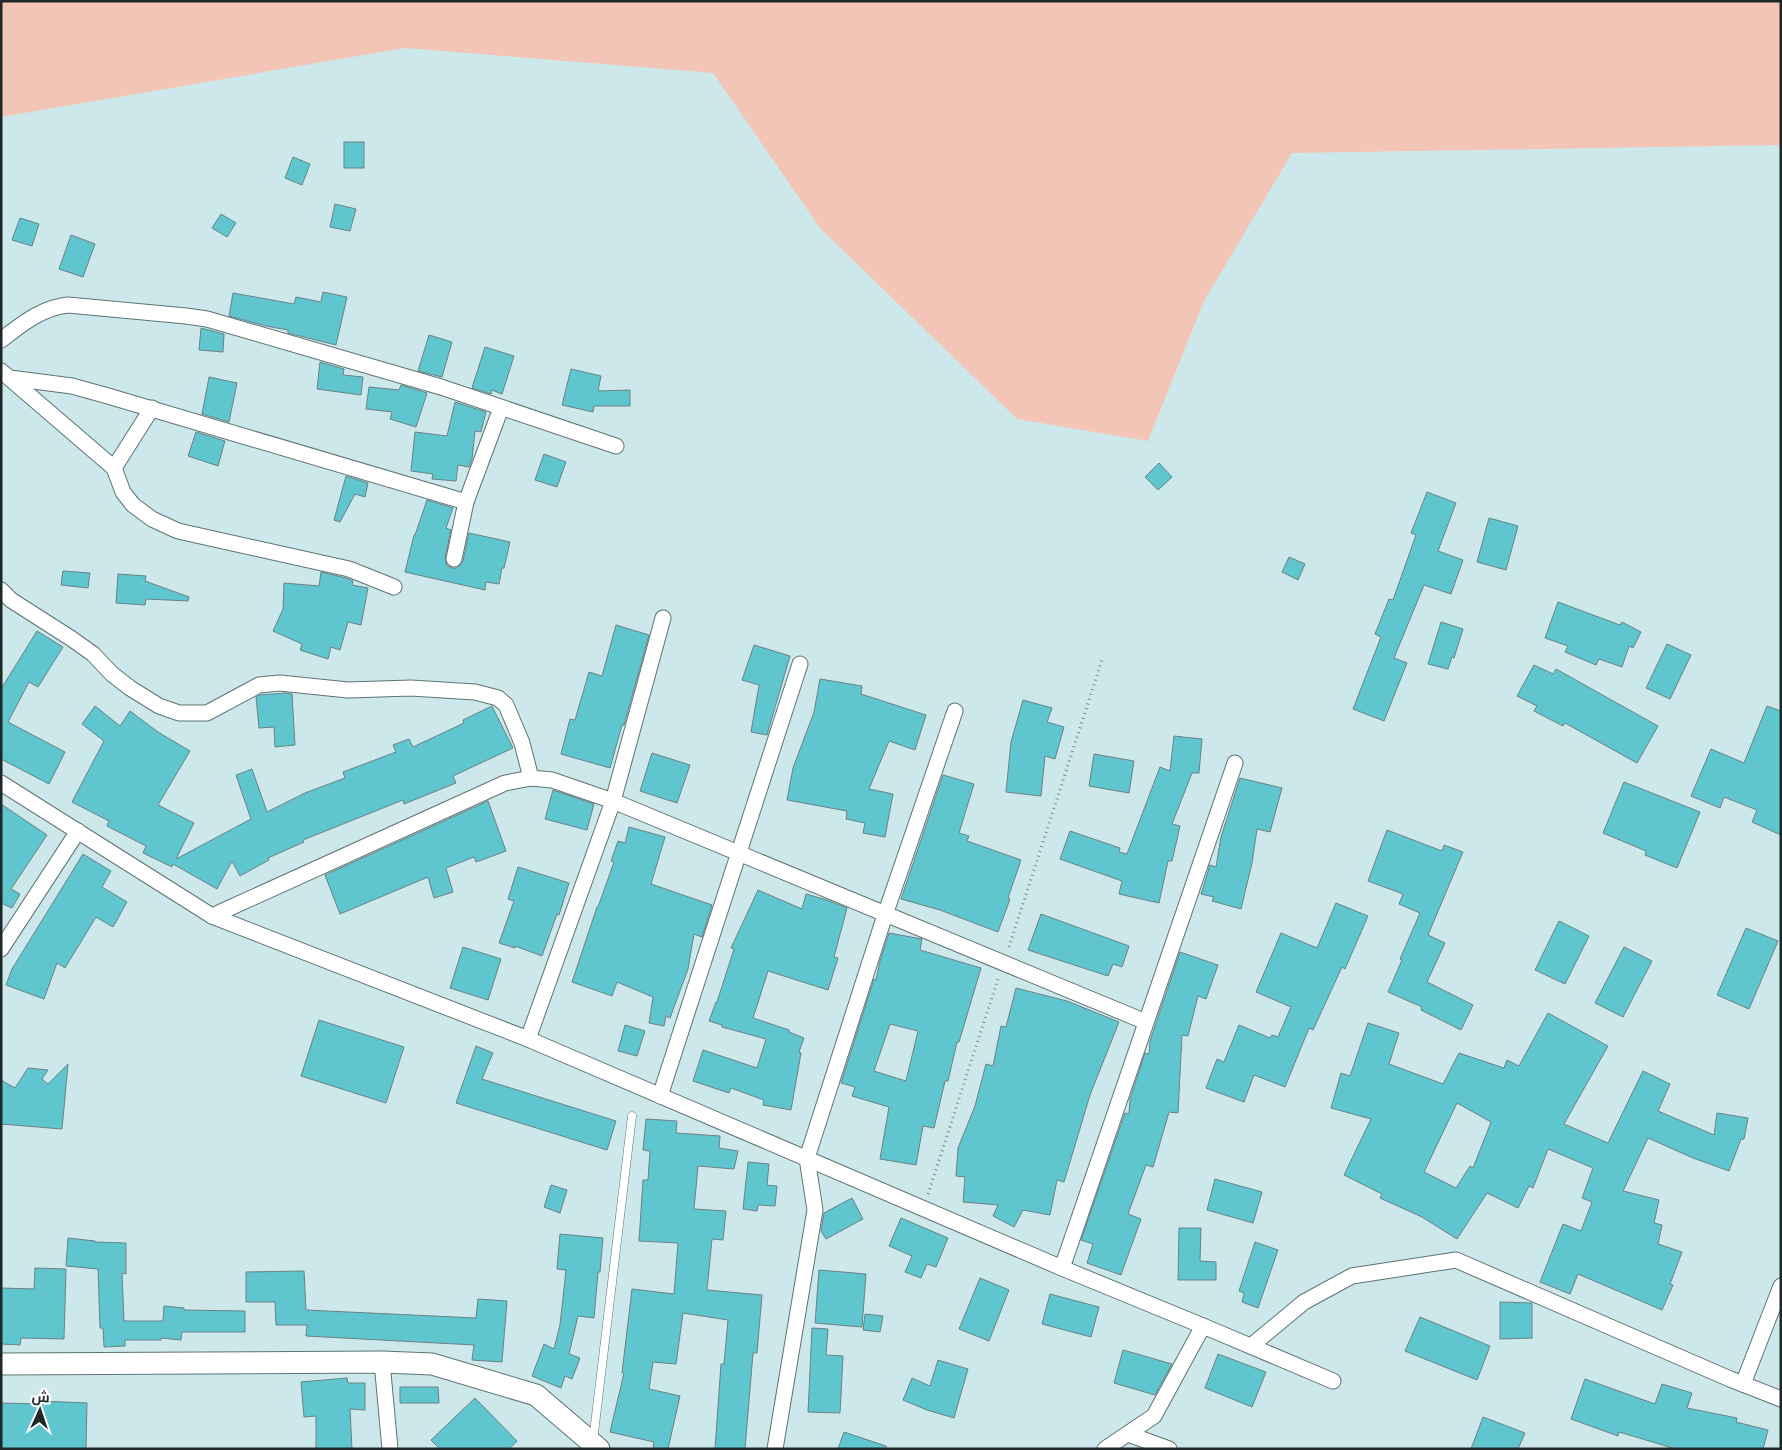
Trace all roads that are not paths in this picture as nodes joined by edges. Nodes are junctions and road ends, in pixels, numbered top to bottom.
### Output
1 (1, 340) edge
2 (6, 375) edge
3 (152, 408) junction
4 (501, 408) junction
5 (616, 446) dead end
6 (114, 468) junction
7 (466, 502) junction
8 (454, 559) dead end
9 (394, 587) dead end
10 (1, 590) edge
11 (663, 618) dead end
12 (800, 664) dead end
13 (955, 711) dead end
14 (1235, 763) dead end
15 (532, 778) junction
16 (1, 783) edge
17 (613, 801) junction
18 (78, 831) junction
19 (739, 854) junction
20 (885, 914) junction
21 (212, 916) junction
22 (1, 949) edge
23 (1146, 1022) junction
24 (528, 1040) junction
25 (660, 1096) junction
26 (632, 1116) dead end
27 (808, 1158) junction
28 (1062, 1268) junction
29 (1781, 1286) edge
30 (1203, 1326) junction
31 (1252, 1346) junction
32 (382, 1362) junction
33 (1, 1364) edge
34 (1334, 1381) dead end
35 (1743, 1384) junction
36 (1781, 1399) edge
37 (1128, 1434) junction
38 (596, 1446) edge
39 (390, 1449) edge
40 (775, 1449) edge
41 (1105, 1449) edge
42 (1169, 1449) edge

1 - 4 street
2 - 3 street
2 - 6 street
3 - 6 street
3 - 7 street
4 - 5 street
4 - 7 street
6 - 9 street
7 - 8 street
10 - 15 street
11 - 17 street
12 - 19 street
13 - 20 street
14 - 23 street
15 - 17 street
15 - 21 street
16 - 18 street
17 - 19 street
17 - 24 street
18 - 21 street
18 - 22 street
19 - 20 street
19 - 25 street
20 - 23 street
20 - 27 street
21 - 24 street
23 - 28 street
24 - 25 street
25 - 27 street
26 - 38 lane
27 - 28 street
27 - 40 street
28 - 30 street
29 - 35 street
30 - 31 street
30 - 37 street
31 - 34 street
31 - 35 street
32 - 33 street
32 - 38 street
32 - 39 street
35 - 36 street
37 - 41 street
37 - 42 street

